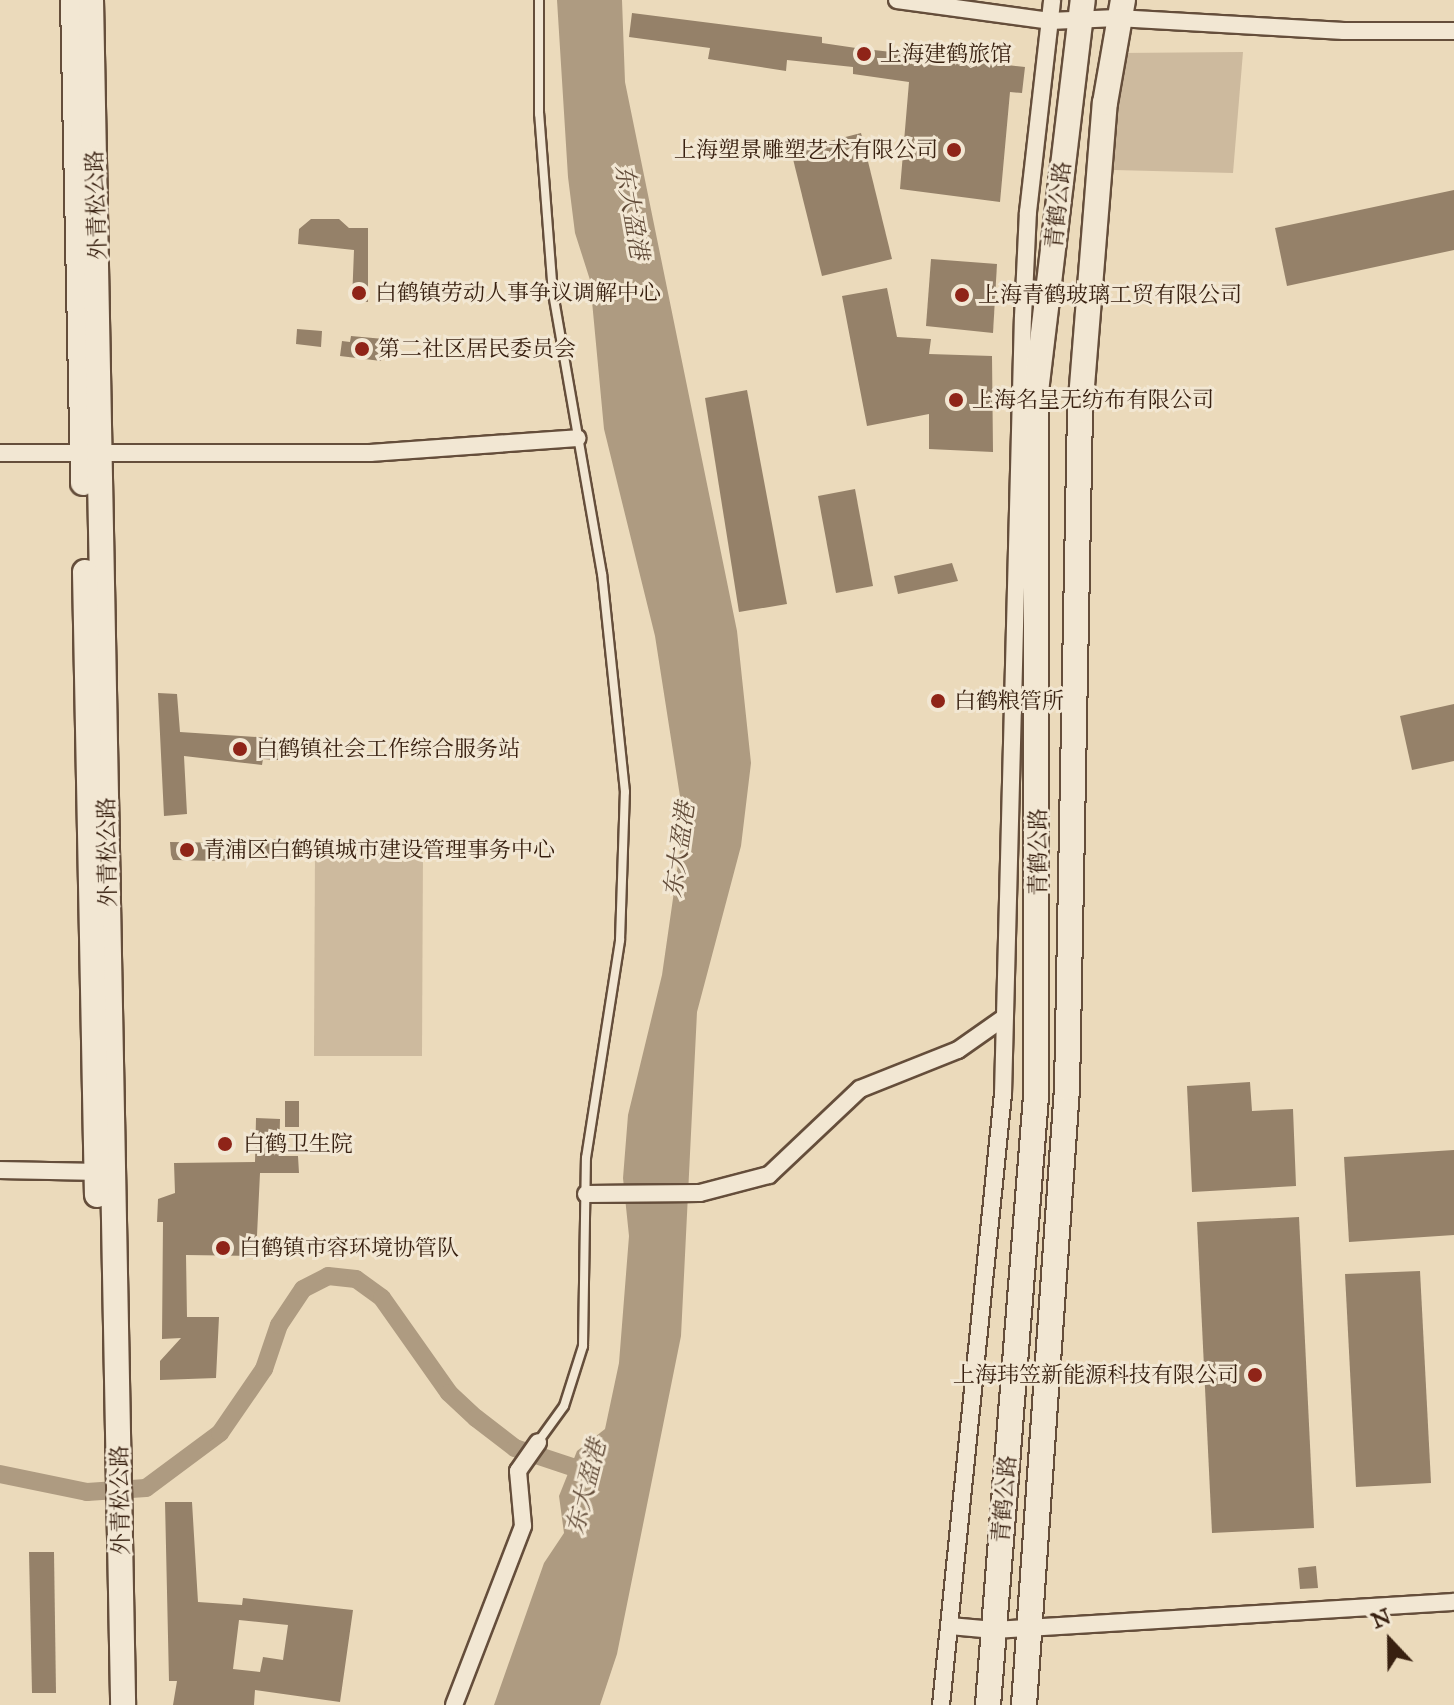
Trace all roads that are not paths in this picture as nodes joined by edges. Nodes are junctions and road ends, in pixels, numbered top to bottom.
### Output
1 (73, 0) edge
2 (91, 0) edge
3 (539, 0) edge
4 (897, 0) edge
5 (1052, 0) edge
6 (1120, 9) edge
7 (1082, 11) edge
8 (1050, 21) junction
9 (1454, 31) edge
10 (577, 438) junction
11 (91, 452) junction
12 (0, 453) edge
13 (1005, 1017) junction
14 (0, 1170) edge
15 (105, 1172) junction
16 (586, 1194) junction
17 (538, 1442) joint
18 (111, 1491) junction
19 (1454, 1602) edge
20 (950, 1626) junction
21 (1030, 1626) junction
22 (994, 1630) junction
23 (107, 1705) edge
24 (123, 1705) edge
25 (454, 1705) edge
26 (941, 1705) edge
27 (988, 1705) edge
28 (1024, 1705) edge

1 - 11 main road, 外青松公路
2 - 11 main road, 外青松公路
3 - 10 lane
4 - 8 street
5 - 8 street
6 - 7 street
6 - 9 street
6 - 21 main road, 青鹤公路
7 - 8 street
7 - 22 main road, 青鹤公路
8 - 13 street
10 - 11 street
10 - 16 lane
11 - 12 street
11 - 15 main road, 外青松公路
13 - 16 street
13 - 20 street
14 - 15 street
15 - 18 main road, 外青松公路
16 - 17 lane
17 - 25 street
18 - 23 main road, 外青松公路
18 - 24 main road, 外青松公路
19 - 21 street
20 - 22 street
20 - 26 street
21 - 22 street
21 - 28 main road, 青鹤公路
22 - 27 main road, 青鹤公路

